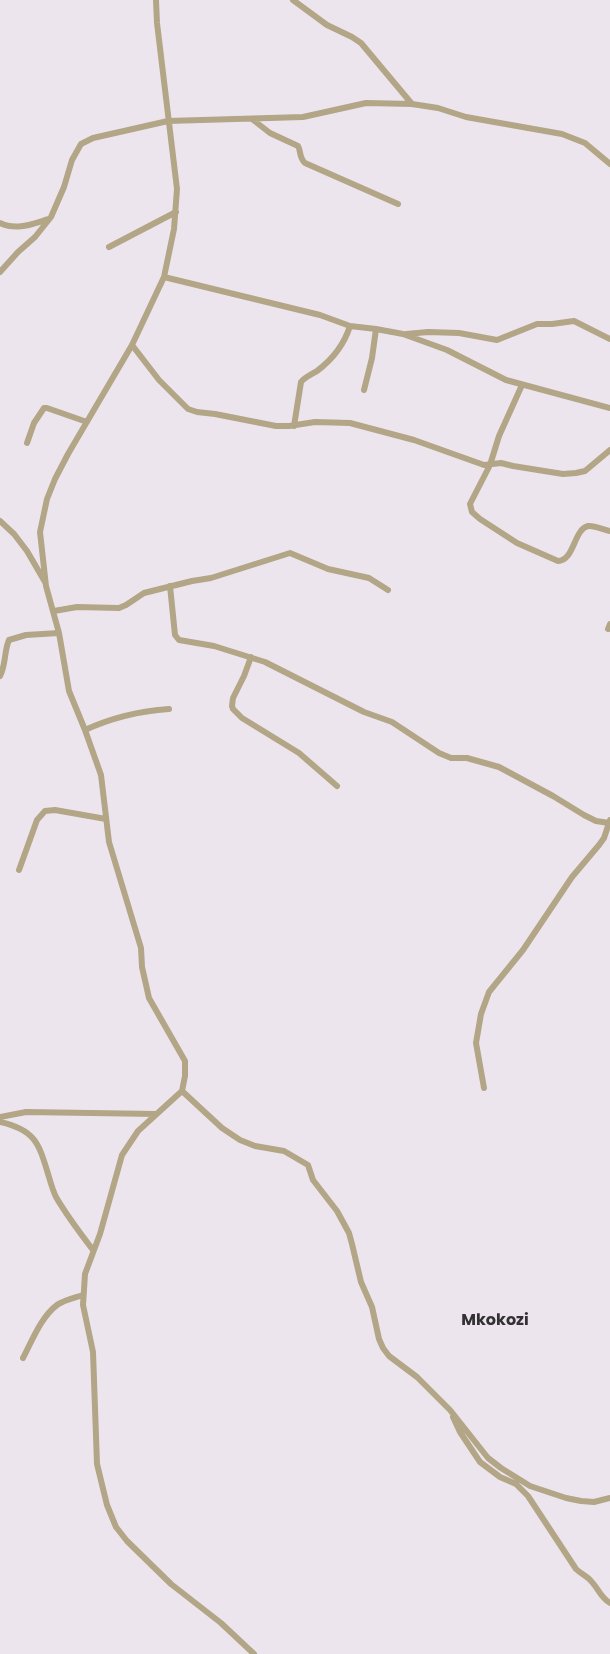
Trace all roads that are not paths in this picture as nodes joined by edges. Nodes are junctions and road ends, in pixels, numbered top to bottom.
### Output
1 (156, 0) edge
2 (293, 0) edge
3 (412, 104) junction
4 (252, 119) junction
5 (168, 121) junction
6 (610, 164) edge
7 (398, 204) dead end
8 (176, 212) junction
9 (49, 219) junction
10 (0, 223) edge
11 (109, 246) dead end
12 (0, 272) edge
13 (164, 277) junction
14 (350, 326) junction
15 (376, 329) junction
16 (403, 334) junction
17 (610, 339) edge
18 (132, 345) junction
19 (522, 385) junction
20 (364, 390) dead end
21 (610, 408) edge
22 (87, 422) junction
23 (294, 426) junction
24 (28, 443) dead end
25 (610, 450) edge
26 (490, 465) junction
27 (0, 521) edge
28 (610, 531) edge
29 (46, 586) junction
30 (170, 586) junction
31 (388, 590) dead end
32 (54, 611) junction
33 (59, 633) junction
34 (251, 657) junction
35 (0, 676) edge
36 (169, 709) dead end
37 (85, 730) junction
38 (337, 786) dead end
39 (106, 819) junction
40 (610, 821) edge
41 (20, 870) dead end
42 (484, 1088) dead end
43 (182, 1091) junction
44 (156, 1114) junction
45 (0, 1117) edge
46 (0, 1122) edge
47 (93, 1250) junction
48 (83, 1295) junction
49 (23, 1358) dead end
50 (450, 1410) junction
51 (610, 1498) edge
52 (610, 1603) edge
53 (254, 1654) edge

1 - 5 street
2 - 3 street
3 - 4 street
3 - 6 street
4 - 5 street
4 - 7 street
5 - 8 street
5 - 9 street
8 - 11 street
8 - 13 street
9 - 10 street
9 - 12 street
13 - 14 street
13 - 18 street
14 - 15 street
14 - 23 street
15 - 16 street
15 - 20 street
16 - 17 street
16 - 19 street
18 - 22 street
18 - 23 street
19 - 21 street
19 - 26 street
22 - 24 street
22 - 29 street
23 - 26 street
25 - 26 street
26 - 28 street
27 - 29 street
29 - 32 street
30 - 31 street
30 - 32 street
30 - 34 street
32 - 33 street
33 - 35 street
33 - 37 street
34 - 38 street
34 - 40 street
36 - 37 street
37 - 39 street
39 - 41 street
39 - 43 street
40 - 42 street
43 - 44 street
43 - 50 street
44 - 45 street
44 - 47 street
46 - 47 street
47 - 48 street
48 - 49 street
48 - 53 street
50 - 51 street
50 - 52 street

